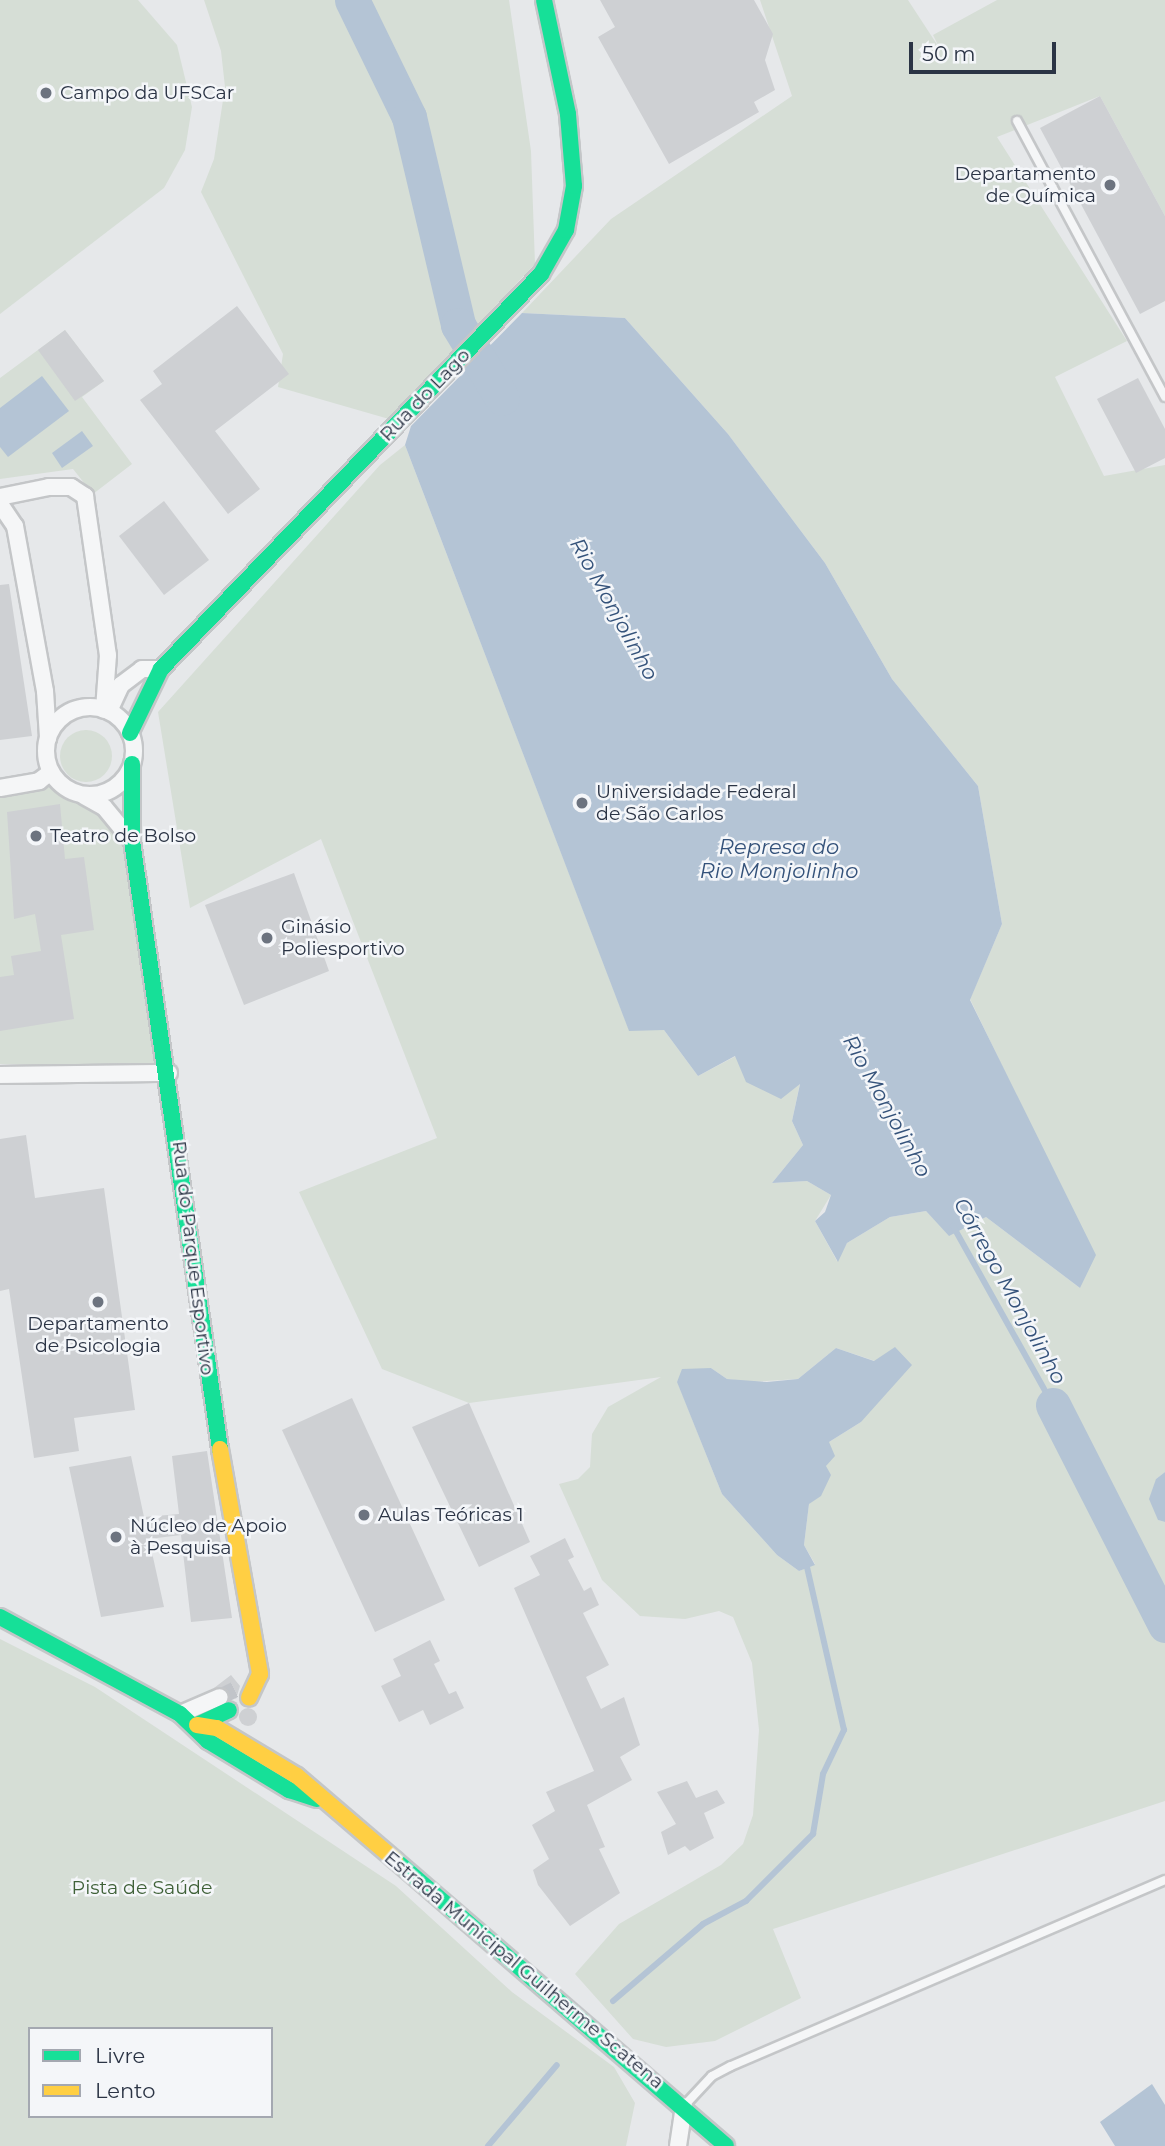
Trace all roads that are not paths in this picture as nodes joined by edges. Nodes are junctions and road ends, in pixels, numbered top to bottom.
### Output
1 (544, 0) edge
2 (1017, 121) dead end
3 (1165, 397) edge
4 (0, 497) edge
5 (0, 504) edge
6 (161, 669) junction
7 (106, 710) junction
8 (130, 733) junction
9 (48, 738) junction
10 (132, 764) junction
11 (51, 772) junction
12 (0, 788) edge
13 (82, 795) junction
14 (132, 841) junction
15 (169, 1073) junction
16 (0, 1076) edge
17 (0, 1617) edge
18 (244, 1693) tunnel mouth
19 (180, 1714) junction
20 (197, 1725) junction
21 (1165, 1880) edge
22 (684, 2106) junction
23 (678, 2146) edge
24 (726, 2146) edge

1 - 6 street, Rua do Lago
2 - 3 lane
4 - 7 street
5 - 9 street
6 - 7 street
6 - 8 street, Rua do Lago
7 - 8 street
7 - 9 street
8 - 10 street
9 - 11 street
10 - 13 street
10 - 14 street, Rua do Parque Esportivo
11 - 12 street
11 - 13 street
13 - 14 street
14 - 15 street, Rua do Parque Esportivo
15 - 16 street
15 - 18 street, Rua do Parque Esportivo
17 - 19 street, Estrada Municipal Guilherme Scatena
19 - 20 street, Estrada Municipal Guilherme Scatena
19 - 20 street
20 - 22 street, Estrada Municipal Guilherme Scatena
21 - 22 lane
22 - 23 street
22 - 24 street, Estrada Municipal Guilherme Scatena

